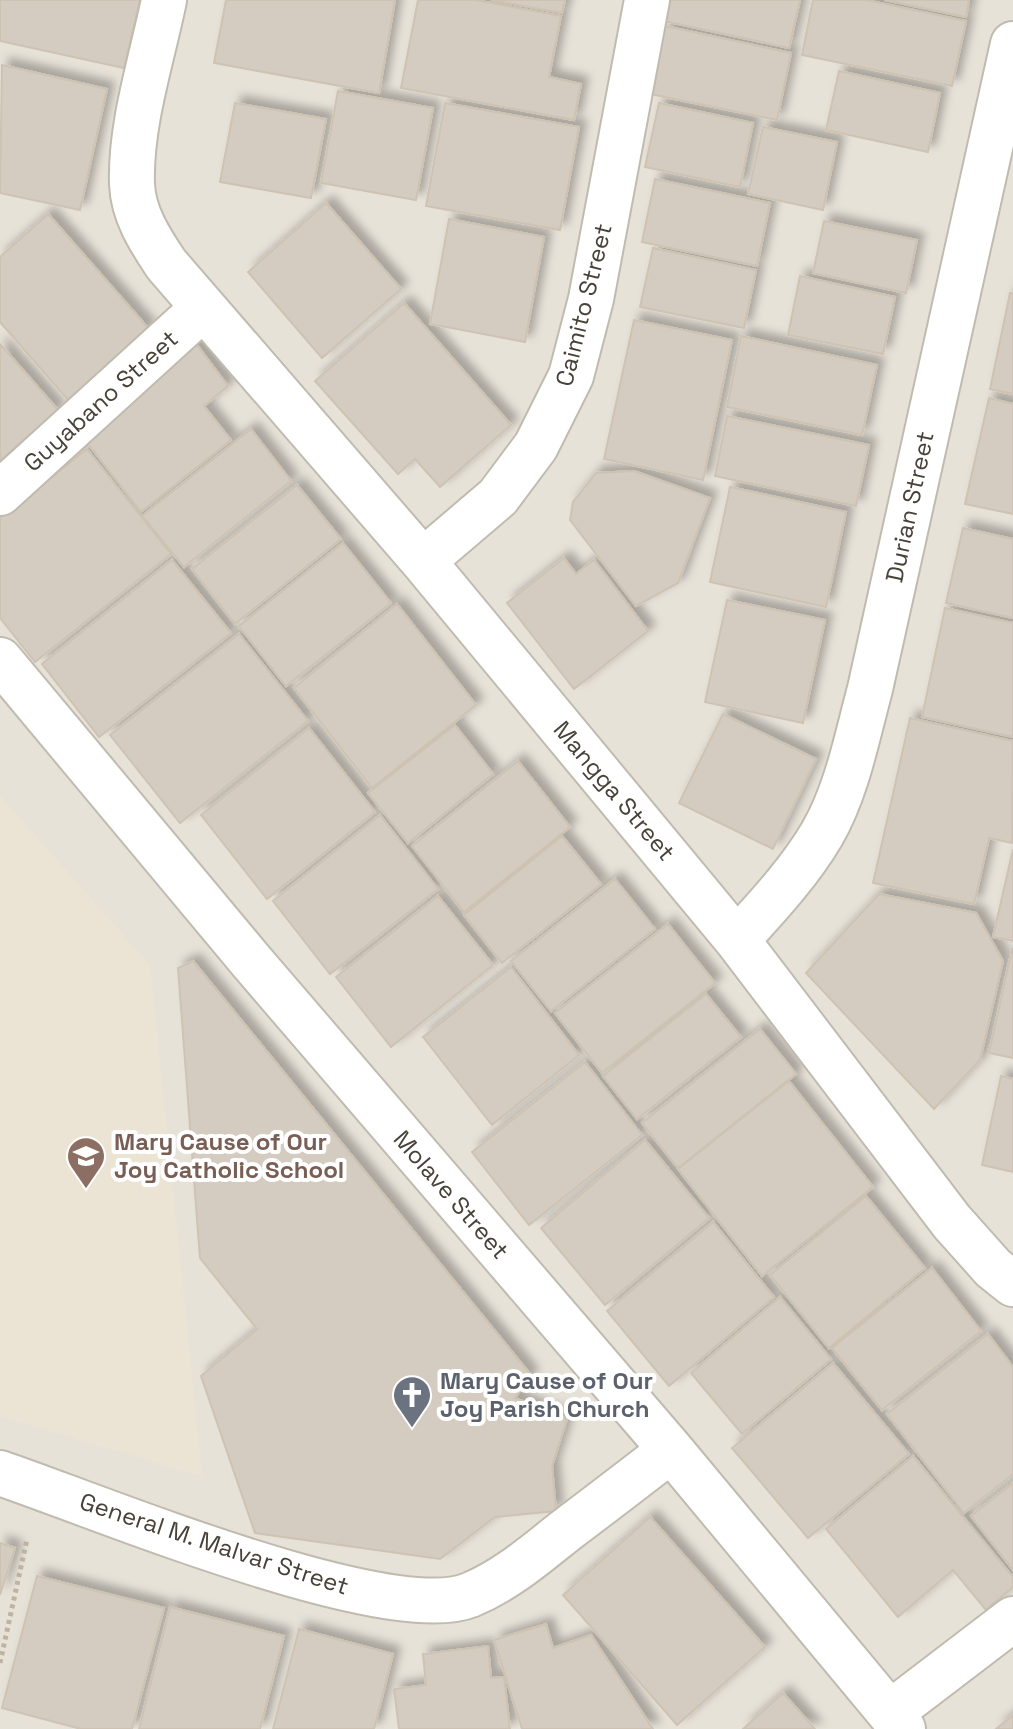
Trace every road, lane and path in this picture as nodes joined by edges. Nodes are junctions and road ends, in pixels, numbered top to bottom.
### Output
1 (164, 0) edge
2 (647, 0) edge
3 (1013, 44) edge
4 (202, 309) junction
5 (0, 493) edge
6 (423, 561) junction
7 (0, 660) edge
8 (737, 940) junction
9 (1013, 1284) edge
10 (671, 1450) junction
11 (19, 1480) edge
12 (1013, 1619) edge
13 (0, 1663) edge
14 (896, 1721) edge

1 - 4 street, Mangga Street
2 - 6 street, Caimito Street
3 - 8 street, Durian Street
4 - 5 street, Guyabano Street
4 - 6 street, Mangga Street
6 - 8 street, Mangga Street
7 - 10 street, Molave Street
8 - 9 street, Mangga Street
10 - 11 street, General M. Malvar Street
10 - 14 street, Molave Street
11 - 13 path
12 - 14 street

